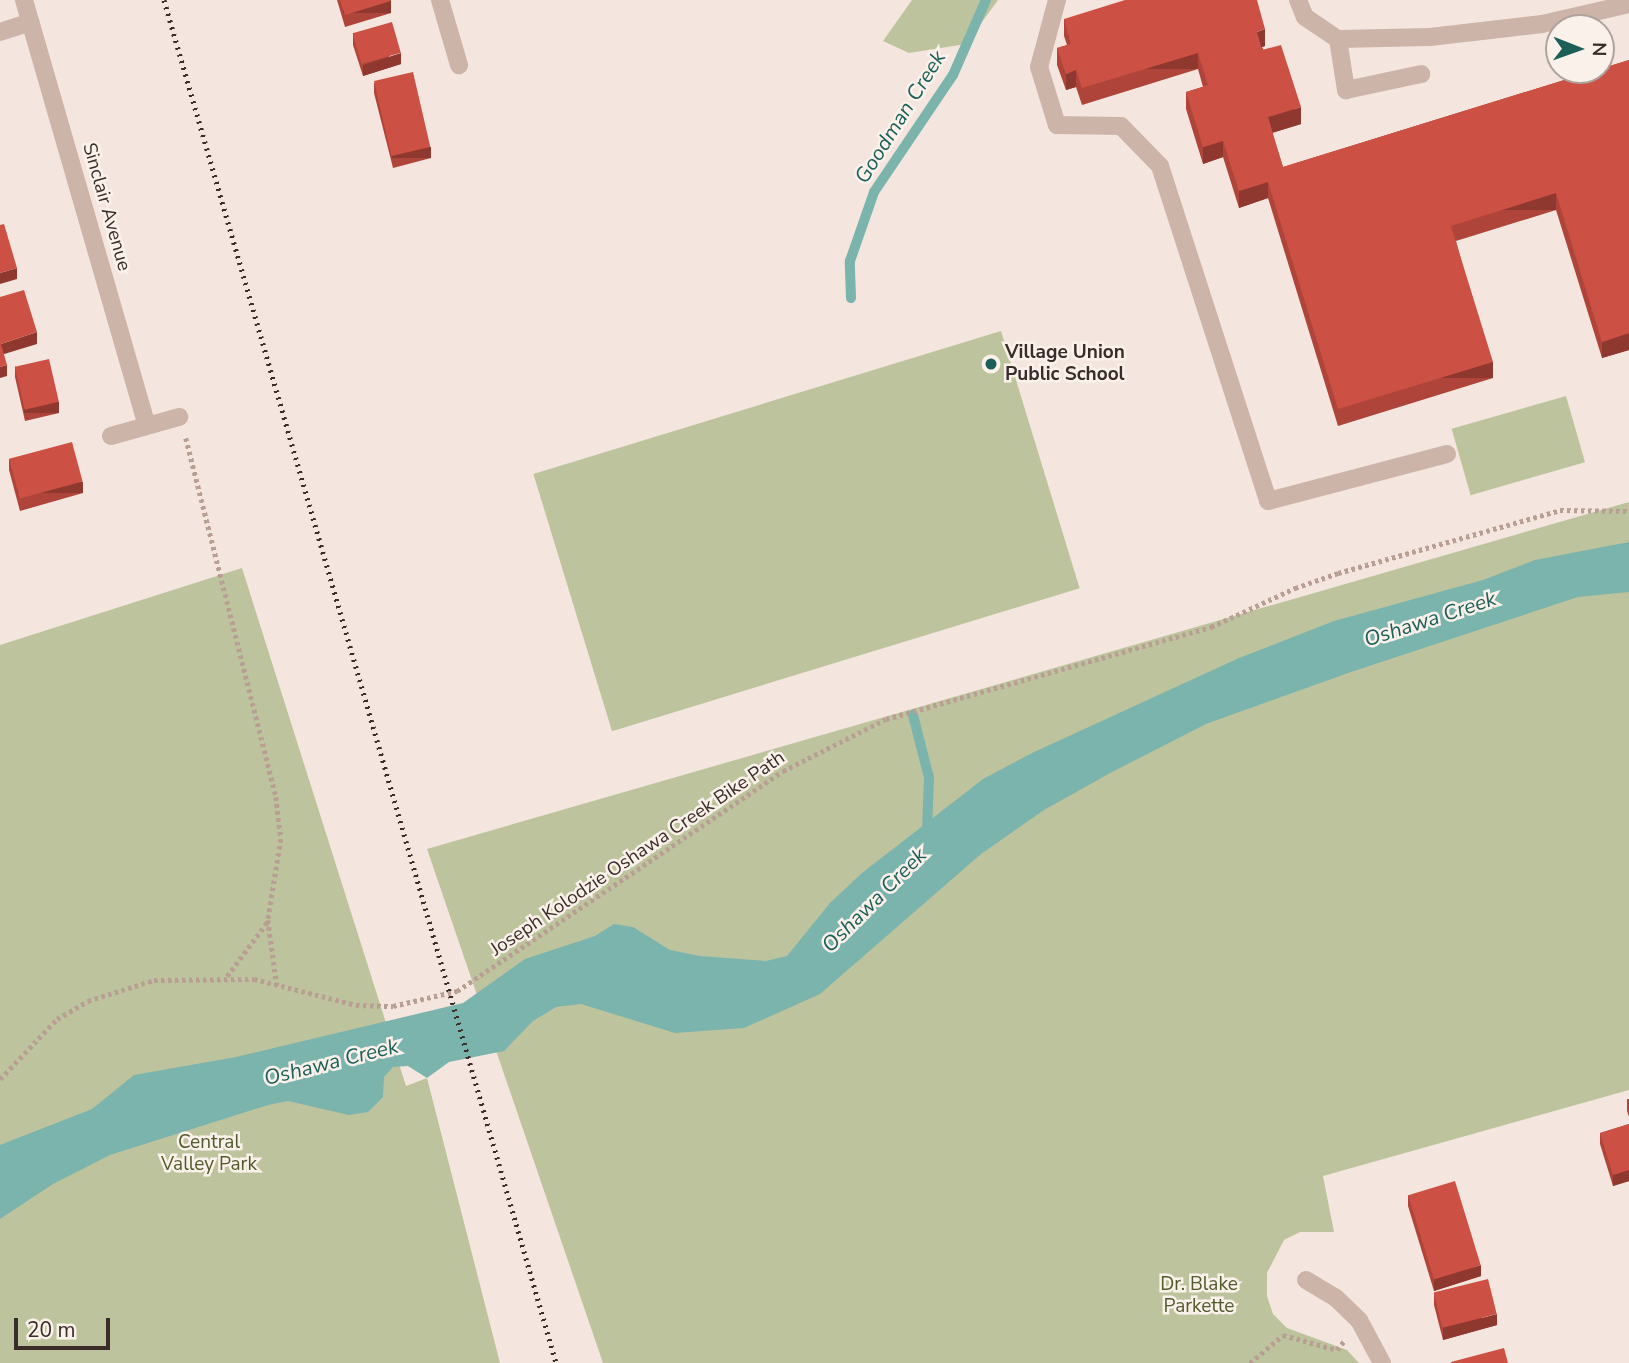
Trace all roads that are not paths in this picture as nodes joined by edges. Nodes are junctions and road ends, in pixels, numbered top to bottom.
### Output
1 (24, 0) edge
2 (440, 0) edge
3 (1057, 0) edge
4 (1298, 0) edge
5 (1629, 4) edge
6 (30, 22) junction
7 (0, 32) edge
8 (1338, 39) junction
9 (459, 65) dead end
10 (1421, 74) dead end
11 (179, 417) road end
12 (147, 426) junction
13 (111, 436) dead end
14 (1447, 454) dead end
15 (1306, 1280) dead end
16 (1382, 1363) edge

1 - 6 street, Sinclair Avenue
2 - 9 street
3 - 14 street
4 - 8 street
5 - 8 street
6 - 7 street
6 - 12 street, Sinclair Avenue
8 - 10 street
11 - 12 street
12 - 13 street
15 - 16 street

